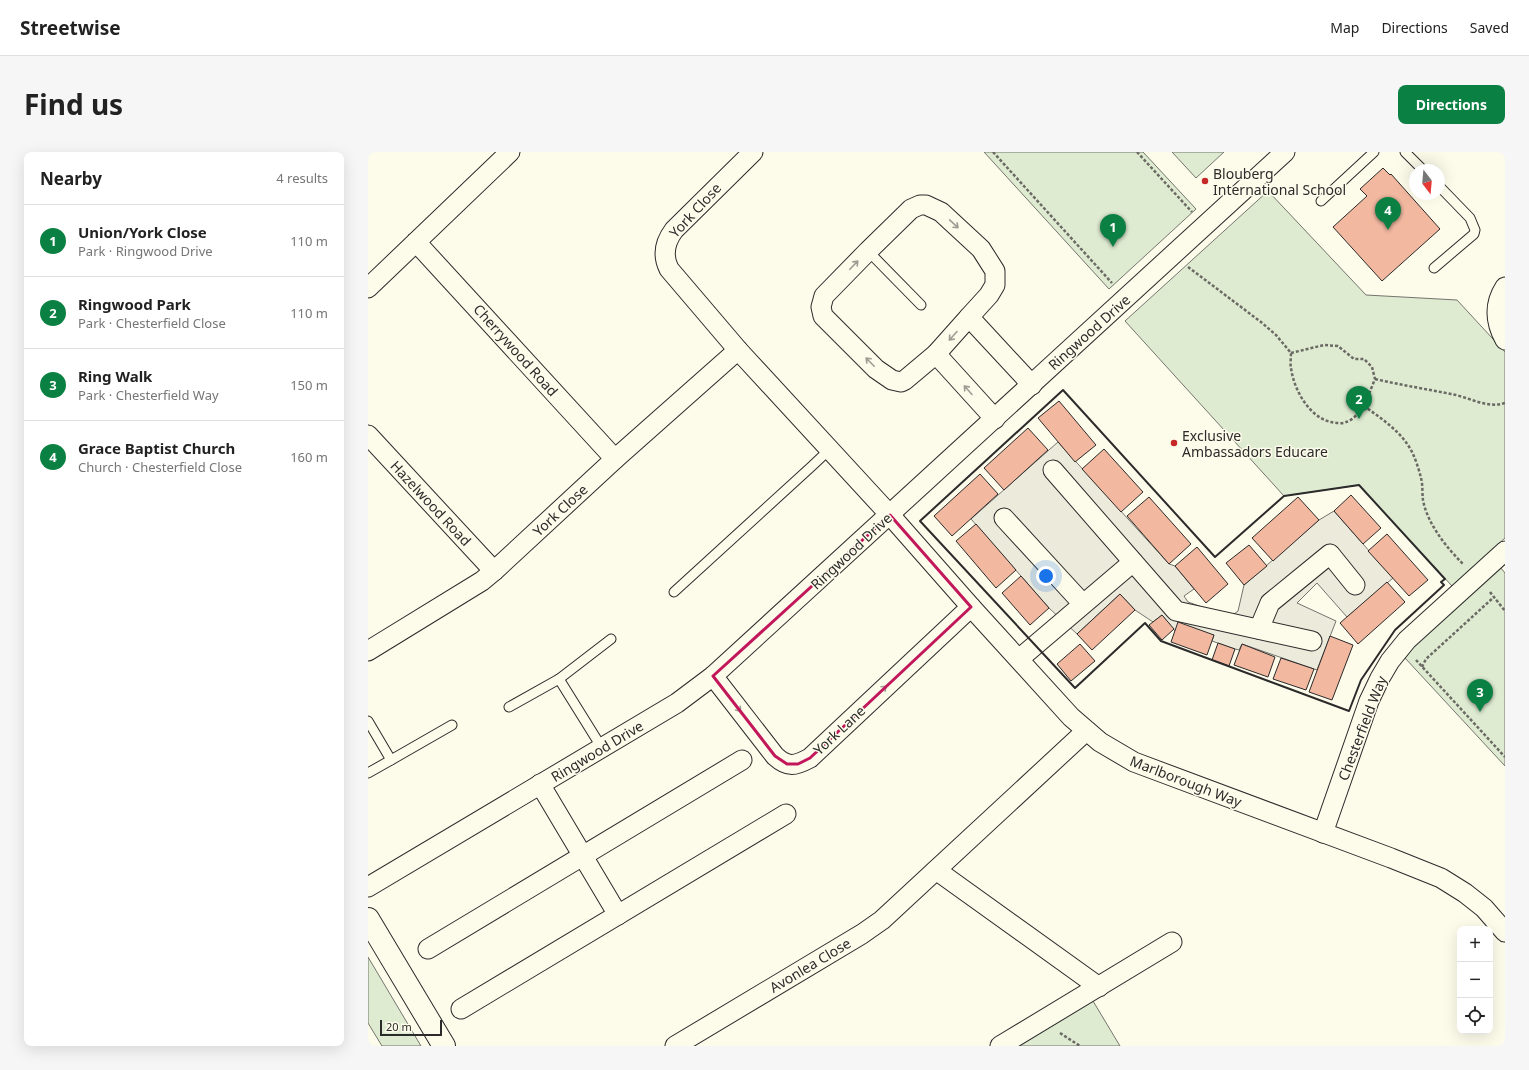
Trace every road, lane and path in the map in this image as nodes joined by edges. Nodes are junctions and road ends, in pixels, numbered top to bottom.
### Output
1 (510, 152) edge
2 (752, 152) edge
3 (993, 152) edge
4 (1137, 152) edge
5 (1285, 152) edge
6 (1374, 152) edge
7 (1405, 152) edge
8 (1417, 164) edge
9 (1445, 192) edge
10 (1321, 201) dead end
11 (1205, 226) junction
12 (416, 242) junction
13 (868, 251) junction
14 (1184, 264) dead end
15 (1434, 268) dead end
16 (1115, 286) dead end
17 (1505, 287) edge
18 (368, 288) edge
19 (921, 305) dead end
20 (969, 317) junction
21 (1505, 340) edge
22 (738, 350) junction
23 (1291, 353) junction
24 (936, 354) junction
25 (1376, 379) junction
26 (1032, 385) junction
27 (1505, 403) edge
28 (1364, 406) junction
29 (994, 419) junction
30 (368, 435) edge
31 (830, 449) junction
32 (615, 459) junction
33 (1053, 470) dead end
34 (890, 515) junction
35 (1004, 518) dead end
36 (1505, 551) edge
37 (1133, 562) junction
38 (494, 571) junction
39 (1477, 576) junction
40 (1355, 585) dead end
41 (674, 592) dead end
42 (1494, 597) junction
43 (1083, 604) junction
44 (971, 607) junction
45 (1505, 611) edge
46 (1259, 629) junction
47 (611, 639) dead end
48 (1312, 641) dead end
49 (1402, 646) junction
50 (368, 651) edge
51 (1019, 659) junction
52 (1422, 667) junction
53 (713, 676) junction
54 (559, 679) junction
55 (509, 707) dead end
56 (368, 721) edge
57 (452, 725) dead end
58 (1086, 731) junction
59 (602, 748) junction
60 (1505, 757) edge
61 (391, 760) junction
62 (742, 760) dead end
63 (368, 773) edge
64 (540, 784) junction
65 (786, 814) dead end
66 (1323, 833) junction
67 (583, 856) junction
68 (936, 870) junction
69 (368, 887) edge
70 (618, 915) junction
71 (368, 919) edge
72 (1505, 932) edge
73 (1172, 942) dead end
74 (428, 949) dead end
75 (1099, 986) junction
76 (461, 1009) dead end
77 (444, 1046) edge
78 (675, 1046) edge
79 (1000, 1046) edge

1 - 12 street
2 - 22 street, York Close
3 - 16 path
4 - 11 path
5 - 11 street, Ringwood Drive
6 - 10 lane
7 - 8 lane
9 - 15 lane
11 - 26 street, Ringwood Drive
12 - 18 street
12 - 32 street, Cherrywood Road
13 - 19 lane
13 -> 20 street
24 -> 13 street
14 - 23 path
17 - 21 street
20 -> 24 street
20 - 26 street
22 - 31 street, York Close
22 - 32 street, York Close
23 - 25 path
23 - 28 path
29 -> 24 street
25 - 27 path
25 - 28 path
26 - 29 street, Ringwood Drive
28 - 39 path
29 - 34 street, Ringwood Drive
30 - 38 street, Hazelwood Road
31 - 34 street, York Close
31 - 41 lane
32 - 38 street, York Close
33 - 37 street
34 - 44 street, Marlborough Way
34 - 53 street, Ringwood Drive
35 - 43 street
36 - 39 street, Chesterfield Way
37 - 43 street
37 - 46 street
38 - 50 street, York Close
39 - 42 path
39 - 49 street, Chesterfield Way
40 - 46 street
42 - 45 path
42 - 52 path
43 - 51 street
44 - 51 street, Marlborough Way
53 -> 44 street, York Lane
46 - 48 street
47 - 54 lane
49 - 52 path
49 - 66 street, Chesterfield Way
51 - 58 street, Marlborough Way
52 - 60 path
53 - 59 street, Ringwood Drive
54 - 55 lane
54 - 59 lane
56 - 61 lane
57 - 61 lane
58 - 66 street, Marlborough Way
58 - 68 street, Avonlea Close
59 - 64 street, Ringwood Drive
61 - 63 lane
62 - 67 street
64 - 67 street
64 - 69 street, Ringwood Drive
65 - 70 street
66 - 72 street, Marlborough Way
67 - 70 street
67 - 74 street
68 - 75 street
68 - 78 street, Avonlea Close
70 - 76 street
71 - 77 street
73 - 75 street
75 - 79 street

